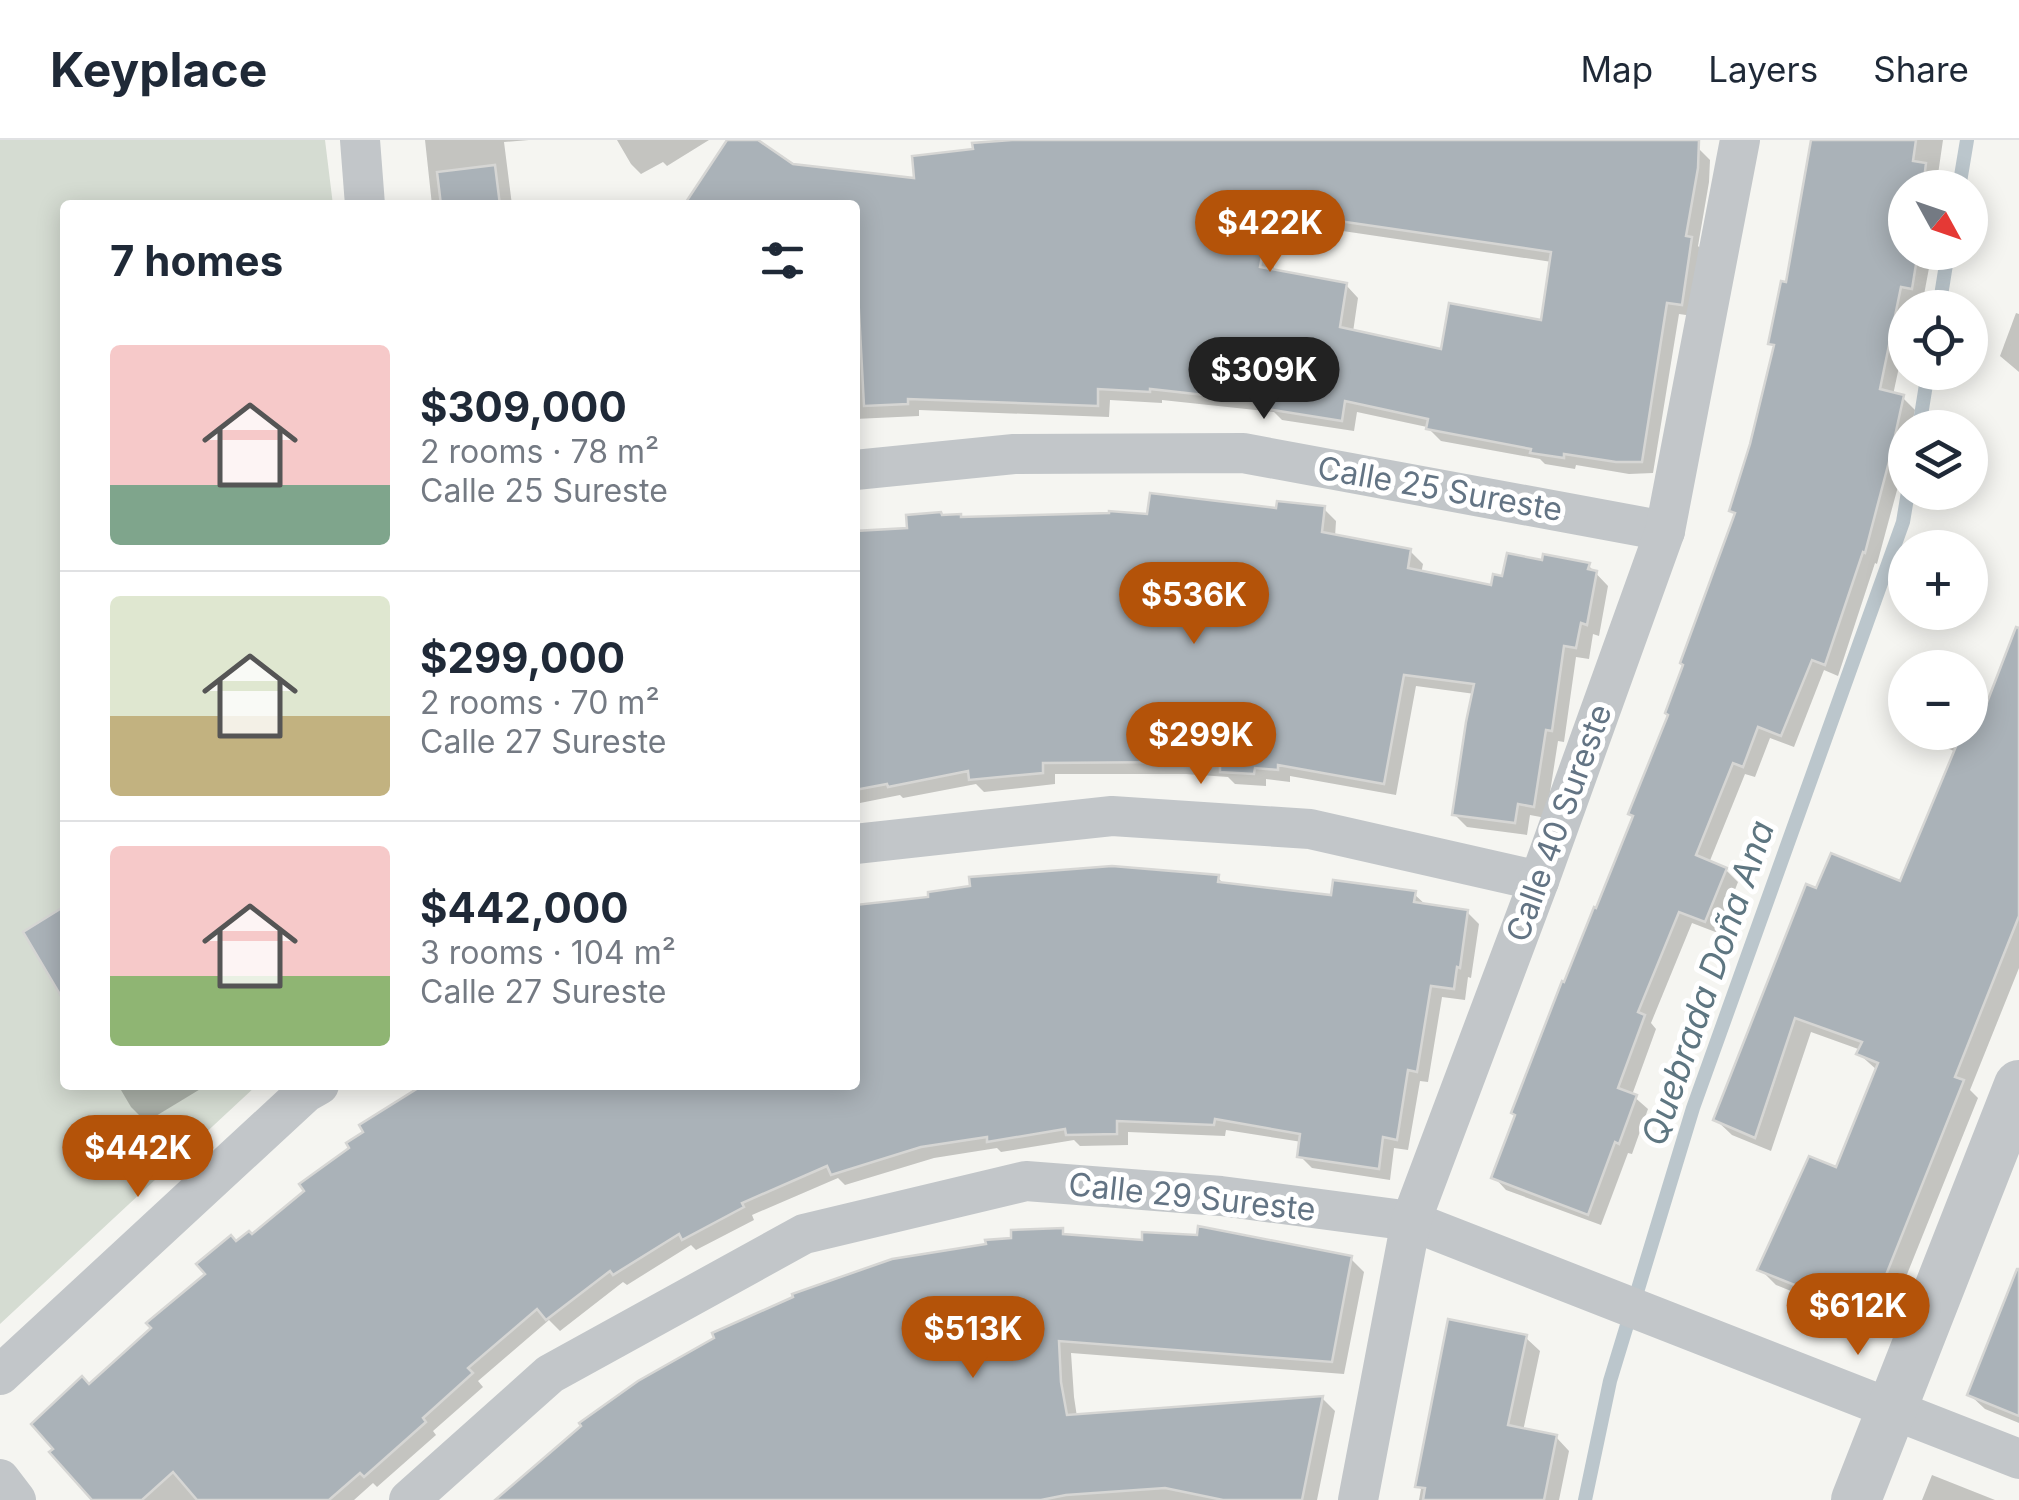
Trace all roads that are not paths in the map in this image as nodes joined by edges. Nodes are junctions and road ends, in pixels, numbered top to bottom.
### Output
1 (360, 140) edge
2 (1740, 140) edge
3 (365, 200) edge
4 (860, 469) edge
5 (1666, 531) junction
6 (860, 843) edge
7 (1539, 881) junction
8 (2019, 1085) edge
9 (311, 1090) edge
10 (1411, 1221) junction
11 (0, 1375) edge
12 (1890, 1408) junction
13 (2019, 1460) edge
14 (0, 1479) edge
15 (16, 1500) edge
16 (409, 1500) edge
17 (1358, 1500) edge
18 (1856, 1500) edge

1 - 3 street
2 - 5 street, Calle 40 Sureste
4 - 5 street, Calle 25 Sureste
5 - 7 street, Calle 40 Sureste
6 - 7 street
7 - 10 street, Calle 40 Sureste
8 - 12 street
9 - 11 street
10 - 12 street, Calle 29 Sureste
10 - 16 street, Calle 29 Sureste
10 - 17 street, Calle 40 Sureste
12 - 13 street, Calle 29 Sureste
12 - 18 street
14 - 15 street

